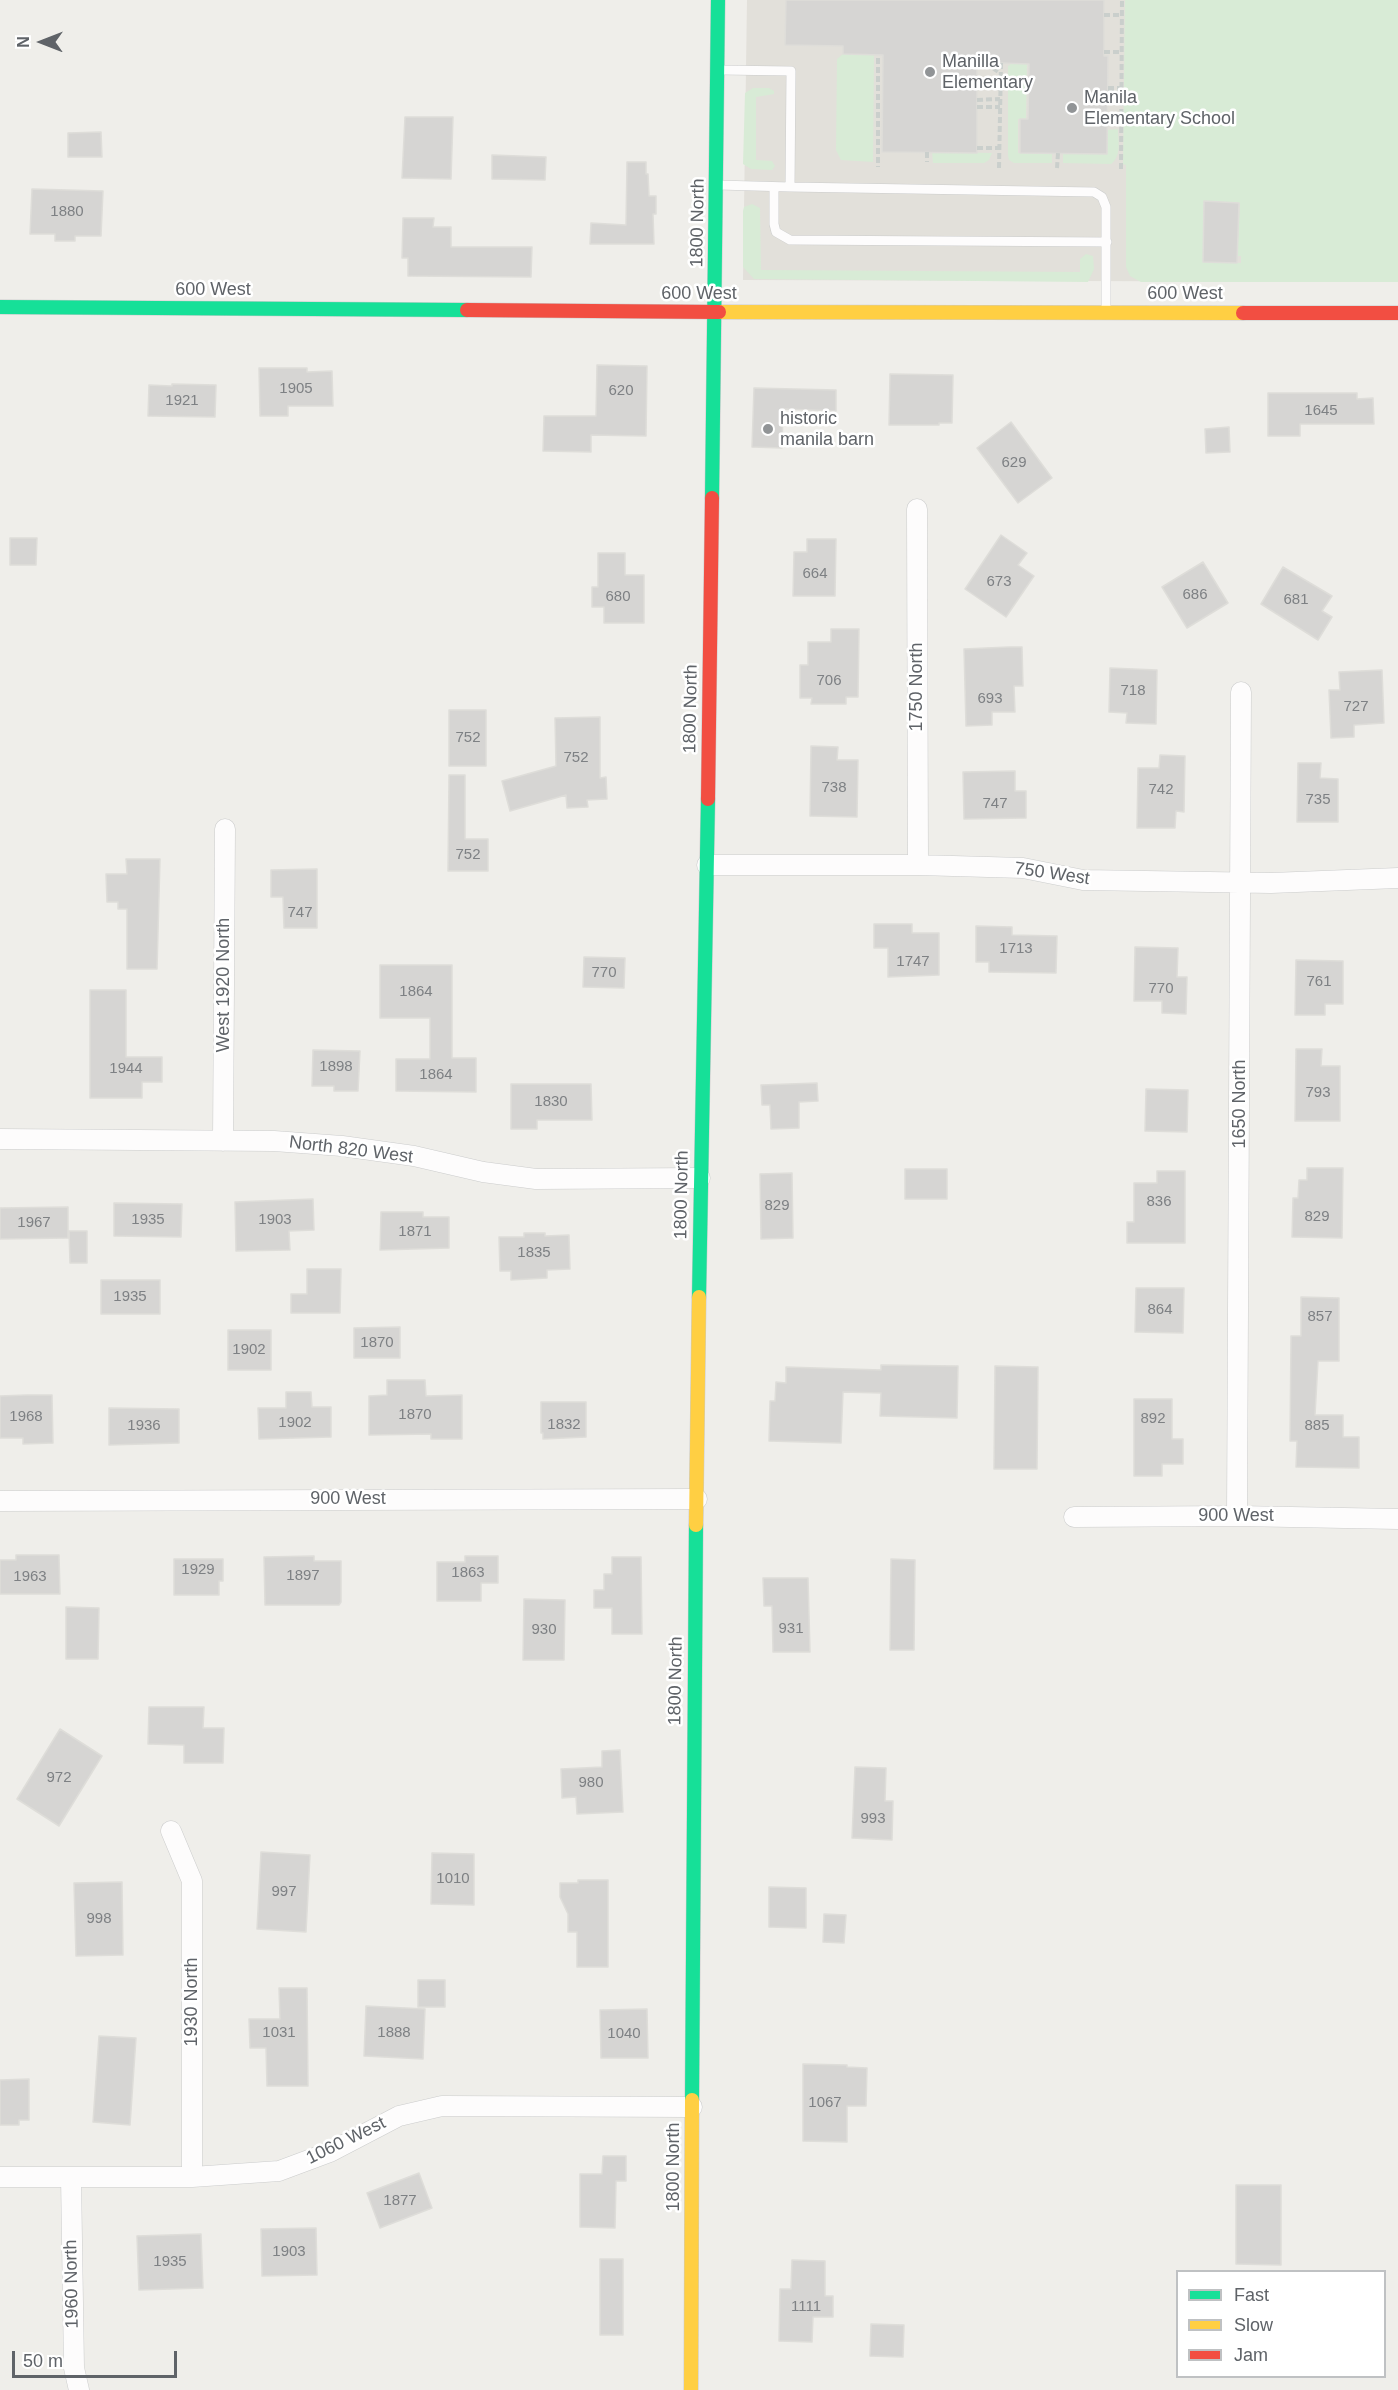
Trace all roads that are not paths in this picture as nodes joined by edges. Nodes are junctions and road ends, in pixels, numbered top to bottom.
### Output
1 (718, 0) edge
2 (718, 70) junction
3 (717, 185) junction
4 (774, 187) junction
5 (790, 187) junction
6 (1107, 242) junction
7 (0, 307) edge
8 (714, 312) junction
9 (1106, 312) junction
10 (1398, 313) edge
11 (917, 509) dead end
12 (1241, 692) dead end
13 (225, 829) dead end
14 (707, 865) junction
15 (918, 865) junction
16 (1398, 878) edge
17 (1241, 882) junction
18 (0, 1139) edge
19 (223, 1141) junction
20 (700, 1178) junction
21 (697, 1499) junction
22 (0, 1501) edge
23 (1238, 1516) junction
24 (1074, 1517) dead end
25 (1398, 1520) edge
26 (171, 1831) dead end
27 (692, 2107) junction
28 (0, 2177) edge
29 (70, 2177) junction
30 (192, 2177) junction
31 (79, 2390) edge
32 (691, 2390) edge

1 - 2 street, 1800 North
2 - 3 street, 1800 North
2 - 5 lane
3 - 4 lane
3 - 8 street, 1800 North
4 - 5 lane
4 - 6 lane
5 - 6 lane
6 - 9 lane
7 - 8 street, 600 West
8 - 9 street, 600 West
8 - 14 street, 1800 North
9 - 10 street, 600 West
11 - 15 street, 1750 North
12 - 17 street, 1650 North
13 - 19 street, West 1920 North
14 - 15 street, 750 West
14 - 20 street, 1800 North
15 - 17 street, 750 West
16 - 17 street, 750 West
17 - 23 street, 1650 North
18 - 19 street, North 820 West
19 - 20 street, North 820 West
20 - 21 street, 1800 North
21 - 22 street, 900 West
21 - 27 street, 1800 North
23 - 24 street, 900 West
23 - 25 street, 900 West
26 - 30 street, 1930 North
27 - 30 street, 1060 West
27 - 32 street, 1800 North
28 - 29 street, 1060 West
29 - 30 street, 1060 West
29 - 31 street, 1960 North

